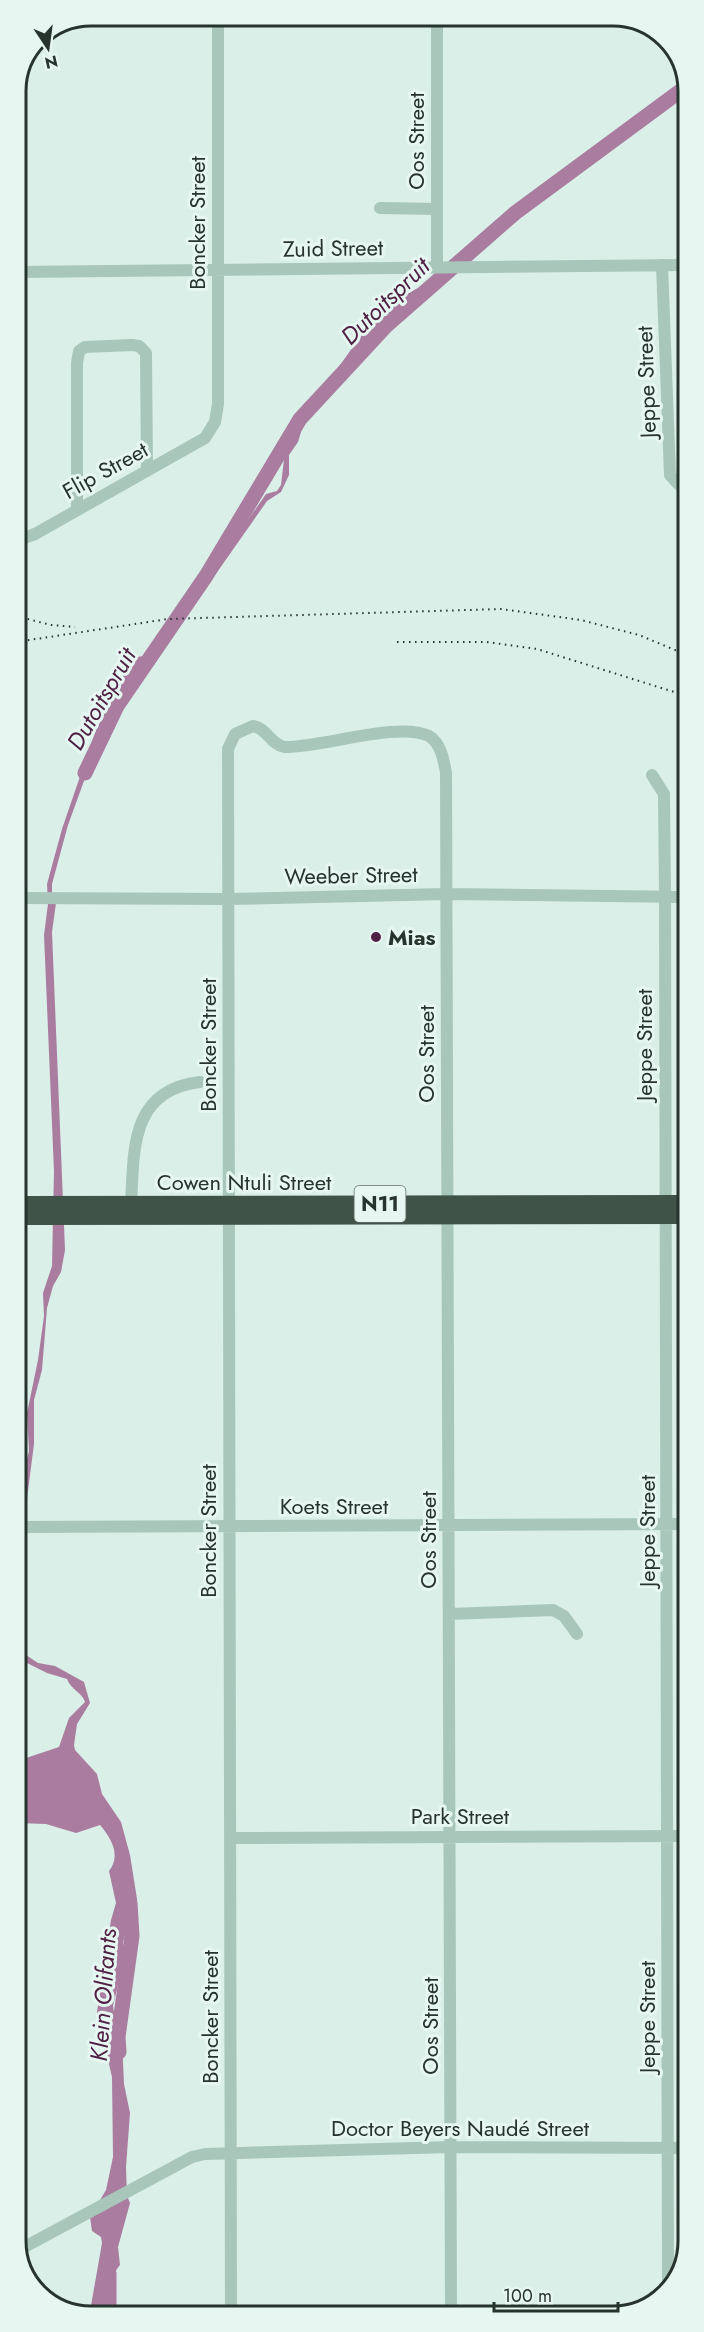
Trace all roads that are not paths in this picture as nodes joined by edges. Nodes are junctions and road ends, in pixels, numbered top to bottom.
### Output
1 (218, 26) edge
2 (437, 26) edge
3 (380, 208) dead end
4 (437, 209) junction
5 (662, 265) junction
6 (678, 265) edge
7 (437, 267) junction
8 (218, 270) junction
9 (26, 272) edge
10 (212, 430) joint
11 (147, 471) junction
12 (678, 484) edge
13 (77, 510) junction
14 (26, 537) edge
15 (228, 746) joint
16 (652, 775) dead end
17 (447, 894) junction
18 (665, 897) junction
19 (678, 897) edge
20 (26, 898) edge
21 (229, 899) junction
22 (200, 1082) dead end
23 (131, 1204) junction
24 (26, 1206) edge
25 (678, 1206) edge
26 (53, 1210) junction
27 (448, 1210) junction
28 (665, 1210) junction
29 (72, 1211) junction
30 (229, 1211) junction
31 (678, 1213) edge
32 (26, 1215) edge
33 (678, 1524) edge
34 (668, 1525) junction
35 (449, 1526) junction
36 (26, 1527) edge
37 (229, 1527) junction
38 (449, 1614) junction
39 (577, 1634) dead end
40 (668, 1836) junction
41 (678, 1836) edge
42 (231, 1838) junction
43 (450, 1838) junction
44 (451, 2147) junction
45 (669, 2148) junction
46 (678, 2148) edge
47 (231, 2152) junction
48 (26, 2247) edge
49 (668, 2277) edge
50 (231, 2306) edge
51 (451, 2306) edge

1 - 8 street, Boncker Street
2 - 4 street, Oos Street
3 - 4 street
4 - 7 street, Oos Street
5 - 6 street, Zuid Street
5 - 7 street, Zuid Street
5 - 12 street, Jeppe Street
7 - 8 street, Zuid Street
8 - 9 street, Zuid Street
8 - 10 street, Boncker Street
10 - 11 street, Flip Street
11 - 13 street, Flip Street
11 - 13 street
13 - 14 street, Flip Street
15 - 17 street, Oos Street
15 - 21 street, Boncker Street
16 - 18 street, Jeppe Street
17 - 18 street, Weeber Street
17 - 21 street, Weeber Street
17 - 27 street, Oos Street
18 - 19 street, Weeber Street
18 - 28 street, Jeppe Street
20 - 21 street, Weeber Street
21 - 30 street, Boncker Street
22 - 23 street
23 - 29 highway, Cowen Ntuli Street / N11
23 - 30 highway, Cowen Ntuli Street / N11
24 - 26 highway, Cowen Ntuli Street / N11
25 - 28 highway, Cowen Ntuli Street / N11
26 - 29 highway, Cowen Ntuli Street / N11
26 - 32 highway, Cowen Ntuli Street / N11
27 - 28 highway, Cowen Ntuli Street / N11
27 - 30 highway, Cowen Ntuli Street / N11
27 - 35 street, Oos Street
28 - 31 highway, Cowen Ntuli Street / N11
28 - 34 street, Jeppe Street
29 - 30 highway, Cowen Ntuli Street / N11
30 - 37 street, Boncker Street
33 - 34 street, Koets Street
34 - 35 street, Koets Street
34 - 40 street, Jeppe Street
35 - 37 street, Koets Street
35 - 38 street, Oos Street
36 - 37 street, Koets Street
37 - 42 street, Boncker Street
38 - 39 street
38 - 43 street, Oos Street
40 - 41 street, Park Street
40 - 43 street, Park Street
40 - 45 street, Jeppe Street
42 - 43 street, Park Street
42 - 47 street, Boncker Street
43 - 44 street, Oos Street
44 - 45 street, Doctor Beyers Naudé Street
44 - 47 street, Doctor Beyers Naudé Street
44 - 51 street, Oos Street
45 - 46 street, Doctor Beyers Naudé Street
45 - 49 street, Jeppe Street
47 - 48 street, Doctor Beyers Naudé Street
47 - 50 street, Boncker Street

